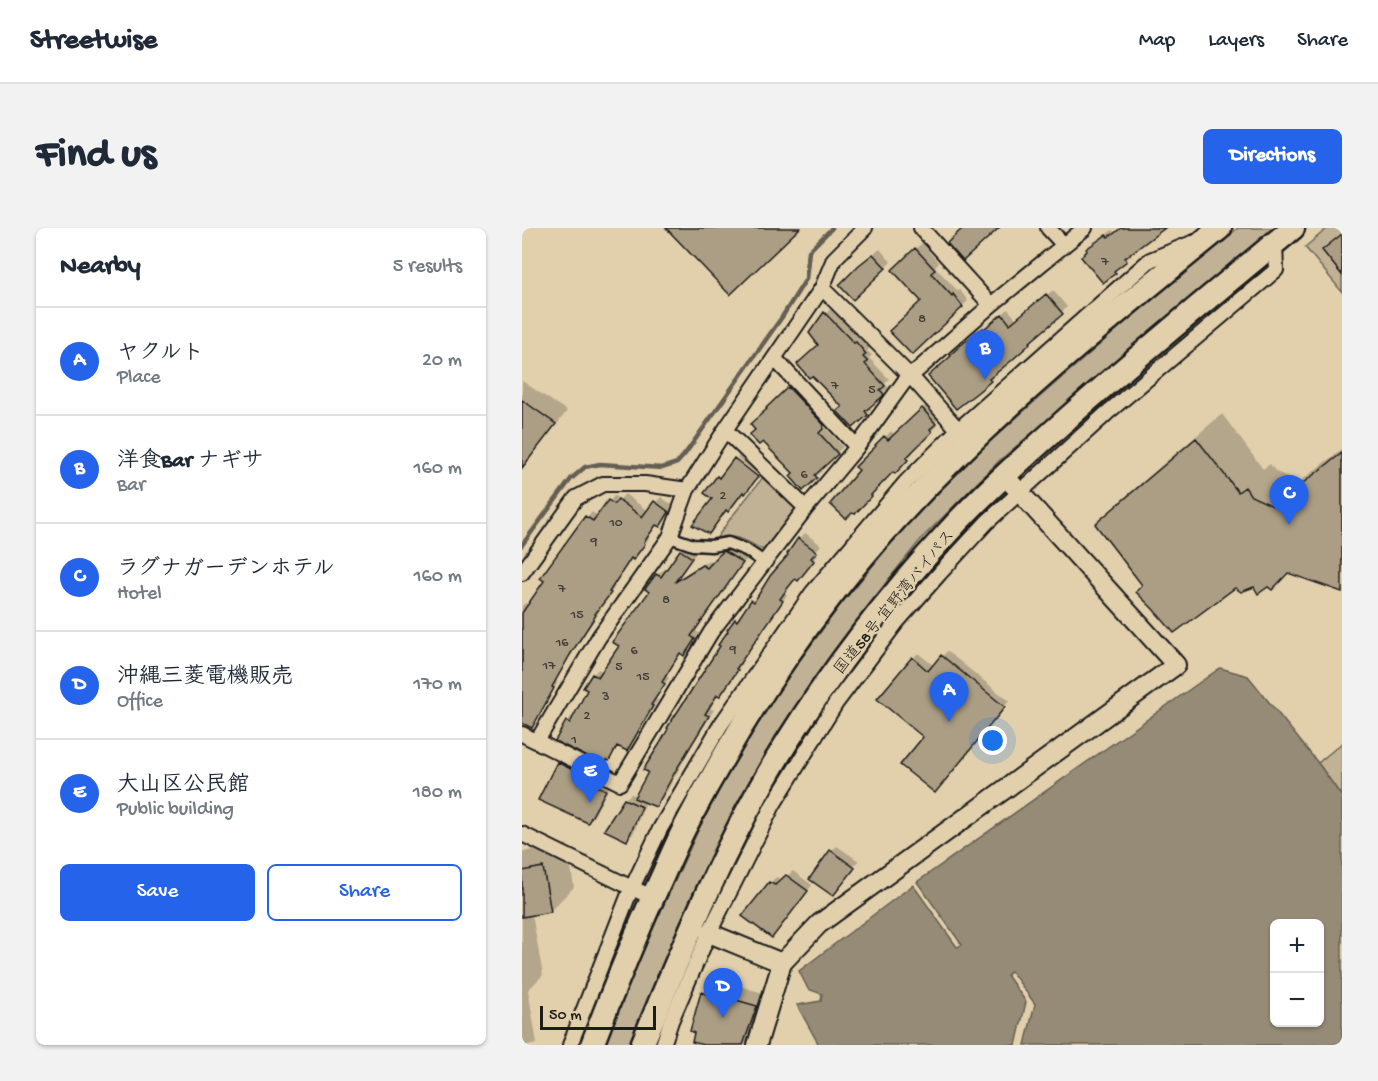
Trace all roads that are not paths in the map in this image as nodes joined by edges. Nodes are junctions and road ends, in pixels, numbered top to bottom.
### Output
1 (865, 228) edge
2 (921, 228) edge
3 (1048, 228) edge
4 (1085, 228) edge
5 (1293, 228) edge
6 (1216, 232) edge
7 (1275, 243) junction
8 (1064, 245) junction
9 (822, 288) junction
10 (991, 305) junction
11 (774, 358) junction
12 (910, 376) junction
13 (725, 430) junction
14 (964, 437) junction
15 (857, 447) junction
16 (1004, 475) junction
17 (687, 490) junction
18 (1020, 492) junction
19 (806, 508) junction
20 (670, 537) junction
21 (764, 562) junction
22 (522, 573) edge
23 (522, 734) edge
24 (537, 741) junction
25 (522, 834) edge
26 (642, 893) junction
27 (709, 933) junction
28 (782, 963) junction
29 (570, 1045) edge
30 (591, 1045) edge
31 (642, 1045) edge
32 (663, 1045) edge
33 (756, 1045) edge

1 - 9 street
2 - 10 street
3 - 8 street
4 - 8 street
5 - 7 highway, 国道58号 宜野湾バイパス
6 - 14 highway
7 - 16 highway, 国道58号 宜野湾バイパス
7 - 18 street
8 - 10 street
9 - 11 street
9 - 12 street
10 - 12 street
11 - 13 street
11 - 15 street
12 - 14 street
12 - 15 street
13 - 17 street
13 - 19 street
14 - 26 highway
15 - 19 street
16 - 18 street
16 - 31 highway, 国道58号 宜野湾バイパス
17 - 20 street
17 - 22 street
18 - 27 street
18 - 28 street
19 - 21 street
20 - 21 street
20 - 24 street
21 - 24 street
23 - 24 street
25 - 26 street
26 - 29 street
26 - 30 highway
27 - 28 street
27 - 32 street
28 - 33 street

